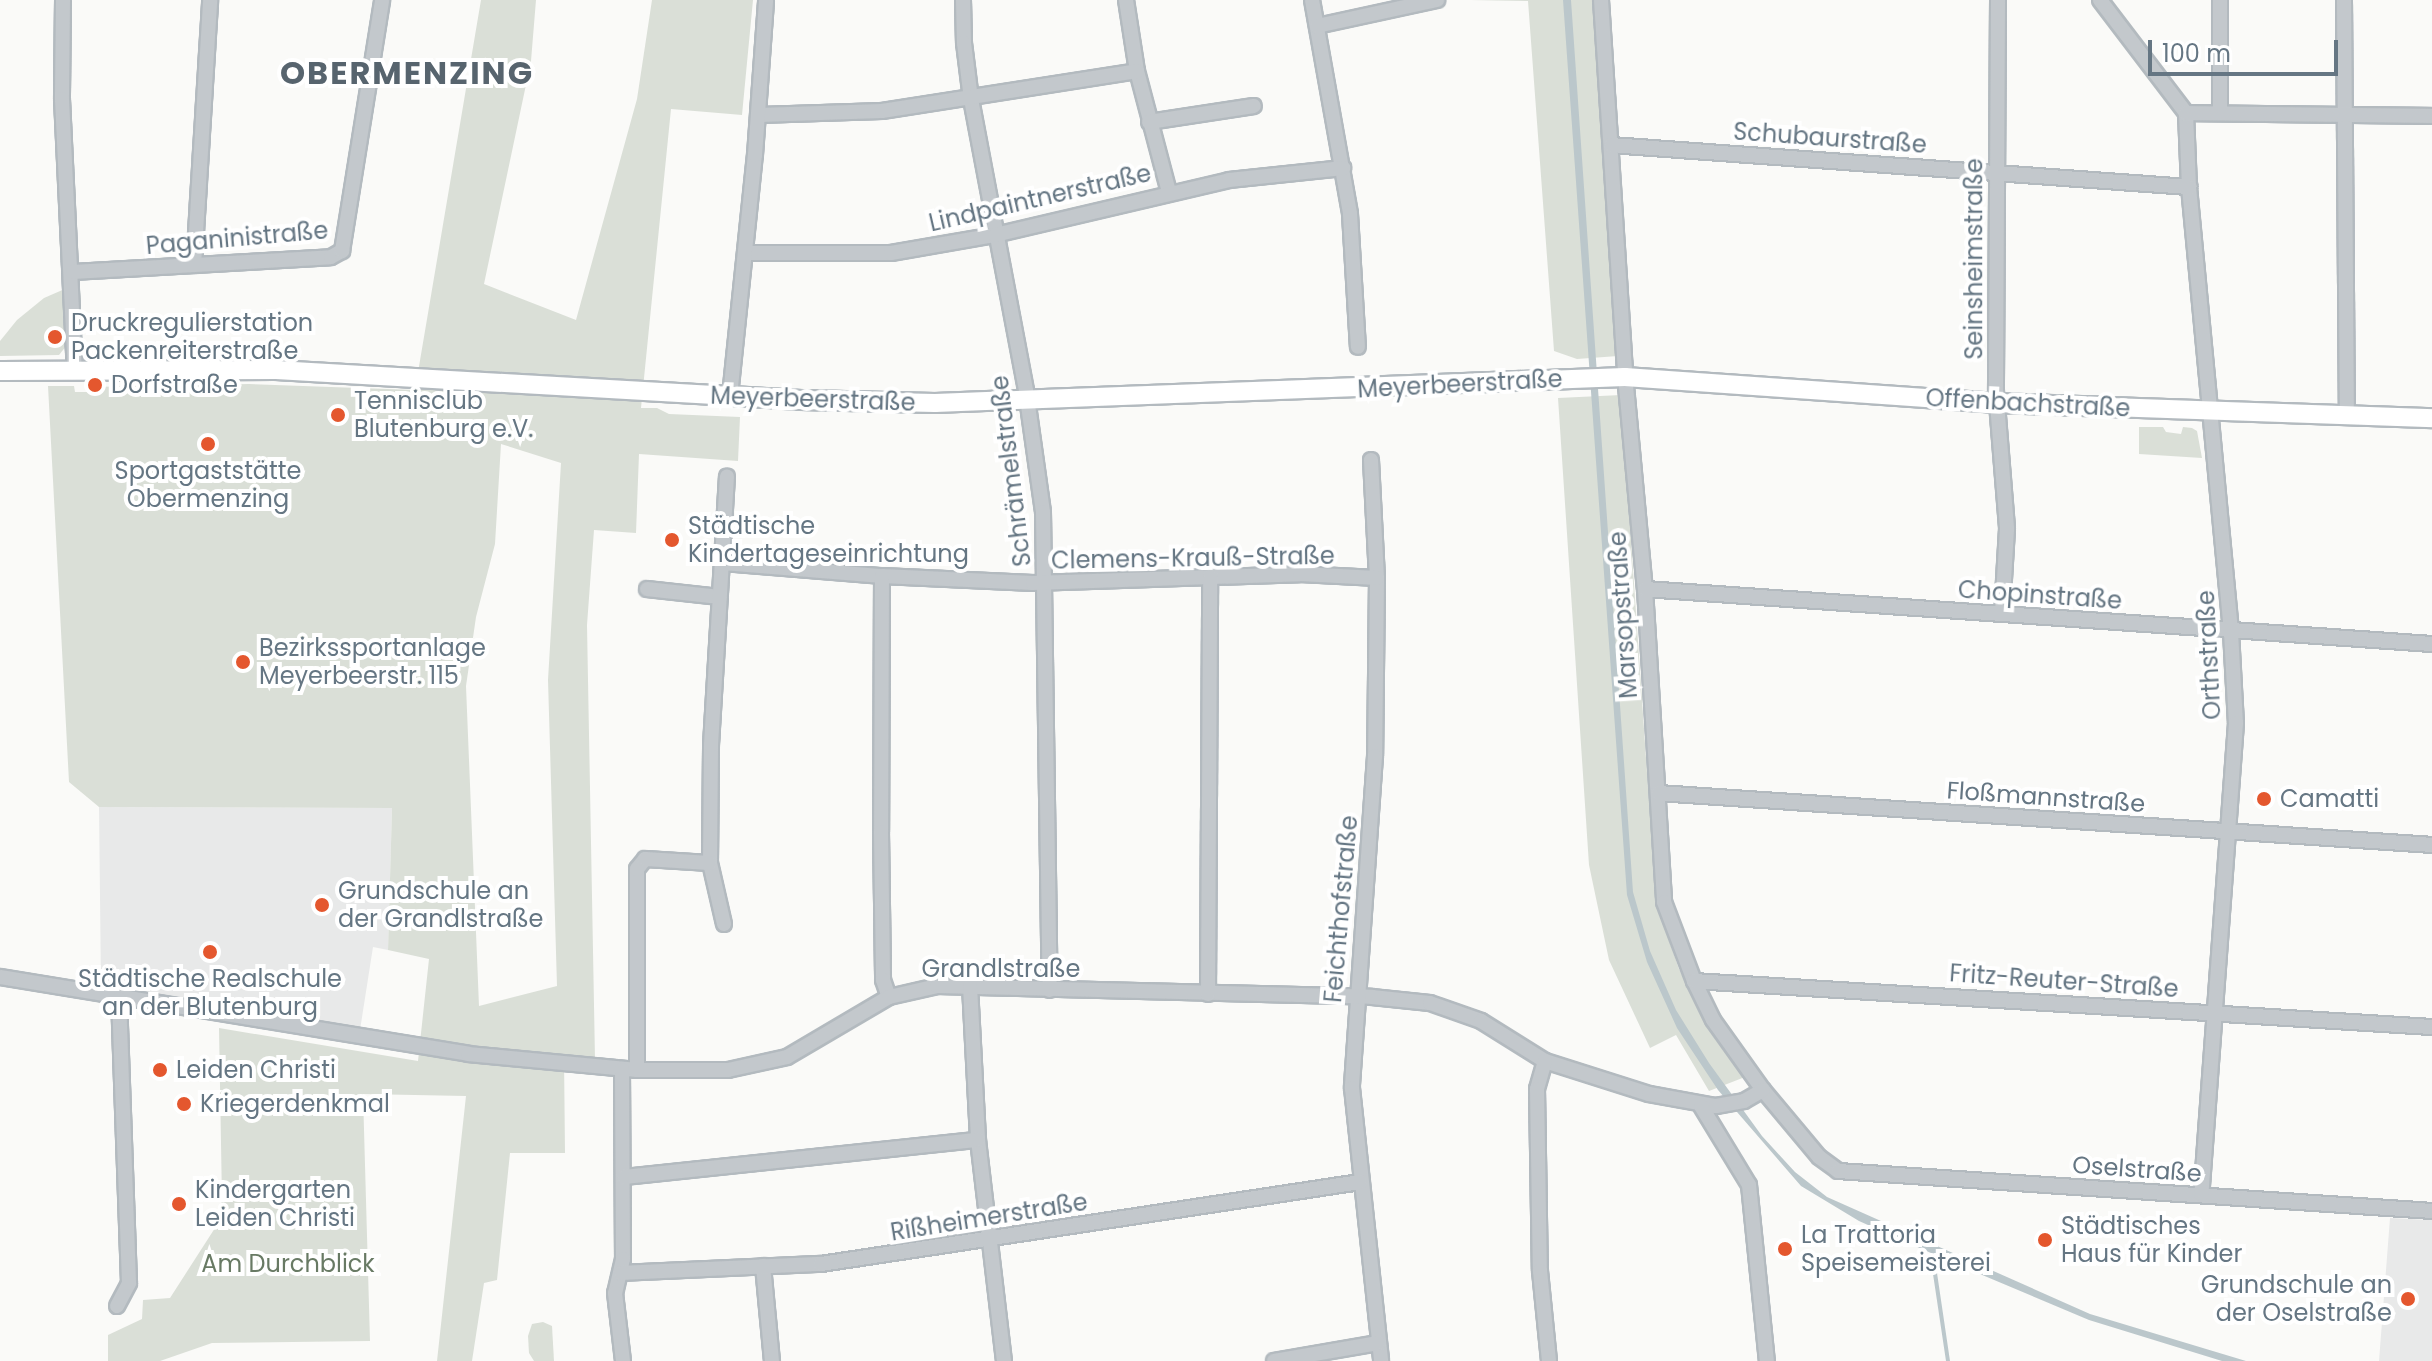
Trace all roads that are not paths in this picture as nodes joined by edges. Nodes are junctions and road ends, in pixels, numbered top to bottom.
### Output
1 (63, 0) edge
2 (210, 0) edge
3 (382, 0) edge
4 (766, 0) edge
5 (963, 0) edge
6 (1126, 0) edge
7 (1312, 0) edge
8 (1437, 0) edge
9 (1601, 0) edge
10 (1998, 0) edge
11 (2100, 0) edge
12 (2220, 0) edge
13 (2344, 0) edge
14 (1317, 26) junction
15 (1137, 71) junction
16 (971, 99) junction
17 (1254, 106) dead end
18 (2186, 113) junction
19 (2220, 113) junction
20 (759, 115) junction
21 (2345, 115) junction
22 (2432, 116) edge
23 (1149, 122) junction
24 (1611, 145) junction
25 (1343, 168) junction
26 (1995, 172) junction
27 (2189, 187) junction
28 (1169, 192) junction
29 (995, 235) junction
30 (746, 253) junction
31 (194, 265) junction
32 (73, 272) junction
33 (1358, 347) dead end
34 (0, 371) edge
35 (75, 371) junction
36 (1616, 377) junction
37 (730, 396) junction
38 (1028, 402) junction
39 (1997, 403) junction
40 (2210, 411) junction
41 (2347, 417) junction
42 (2432, 418) edge
43 (1371, 460) dead end
44 (727, 476) dead end
45 (723, 563) junction
46 (882, 576) junction
47 (1210, 577) junction
48 (1377, 578) junction
49 (1046, 582) junction
50 (647, 589) dead end
51 (1645, 589) junction
52 (720, 597) junction
53 (2002, 614) junction
54 (2231, 632) junction
55 (2432, 644) edge
56 (1658, 793) junction
57 (2226, 832) junction
58 (2432, 845) edge
59 (710, 863) junction
60 (724, 924) dead end
61 (0, 977) edge
62 (1694, 981) junction
63 (970, 986) junction
64 (1050, 990) junction
65 (1208, 994) junction
66 (889, 997) junction
67 (1358, 997) junction
68 (119, 999) junction
69 (2214, 1013) junction
70 (2432, 1027) edge
71 (1545, 1061) junction
72 (630, 1070) junction
73 (1763, 1090) junction
74 (1701, 1106) junction
75 (978, 1140) junction
76 (1838, 1171) joint
77 (624, 1177) junction
78 (1360, 1182) junction
79 (2201, 1195) junction
80 (2432, 1211) edge
81 (989, 1240) junction
82 (763, 1266) junction
83 (621, 1273) junction
84 (117, 1306) dead end
85 (1378, 1343) junction
86 (623, 1361) edge
87 (772, 1361) edge
88 (1004, 1361) edge
89 (1274, 1361) edge
90 (1381, 1361) edge
91 (1549, 1361) edge
92 (1767, 1361) edge

1 - 32 street
2 - 31 street
3 - 31 street, Paganinistraße
4 - 20 street
5 - 16 street, Schrämelstraße
6 - 15 street
7 - 14 street
8 - 14 street
9 - 24 street, Marsopstraße
10 - 26 street, Seinsheimstraße
11 - 18 street
12 - 19 street
13 - 21 street
14 - 25 street
15 - 16 street
15 - 23 street
16 - 20 street
16 - 29 street, Schrämelstraße
17 - 23 street
18 - 19 street
18 - 27 street, Orthstraße
19 - 21 street
20 - 30 street
21 - 22 street
21 - 41 street
23 - 28 street
24 - 26 street, Schubaurstraße
24 - 36 street, Marsopstraße
25 - 28 street, Lindpaintnerstraße
25 - 33 street
26 - 27 street, Schubaurstraße
26 - 39 street, Seinsheimstraße
27 - 40 street, Orthstraße
28 - 29 street, Lindpaintnerstraße
29 - 30 street, Lindpaintnerstraße
29 - 38 street, Schrämelstraße
30 - 37 street
31 - 32 street, Paganinistraße
32 - 35 street
34 - 35 street, Meyerbeerstraße
35 - 37 street, Meyerbeerstraße
36 - 38 street, Meyerbeerstraße
36 - 39 street, Offenbachstraße
36 - 51 street, Marsopstraße
37 - 38 street, Meyerbeerstraße
38 - 49 street, Schrämelstraße
39 - 40 street, Offenbachstraße
39 - 53 street, Seinsheimstraße
40 - 41 street, Offenbachstraße
40 - 54 street, Orthstraße
41 - 42 street, Offenbachstraße
43 - 48 street, Feichthofstraße
44 - 45 street
45 - 46 street, Clemens-Krauß-Straße
45 - 52 street
46 - 49 street, Clemens-Krauß-Straße
46 - 66 street
47 - 48 street, Clemens-Krauß-Straße
47 - 49 street, Clemens-Krauß-Straße
47 - 65 street
48 - 67 street, Feichthofstraße
49 - 64 street, Schrämelstraße
50 - 52 street
51 - 53 street, Chopinstraße
51 - 56 street, Marsopstraße
52 - 59 street
53 - 54 street, Chopinstraße
54 - 55 street, Chopinstraße
54 - 57 street, Orthstraße
56 - 57 street, Floßmannstraße
56 - 62 street, Marsopstraße
57 - 58 street, Floßmannstraße
57 - 69 street, Orthstraße
59 - 60 street
59 - 72 street
61 - 68 street, Grandlstraße
62 - 69 street, Fritz-Reuter-Straße
62 - 73 street, Marsopstraße
63 - 64 street, Grandlstraße
63 - 66 street, Grandlstraße
63 - 75 street
64 - 65 street, Grandlstraße
65 - 67 street, Grandlstraße
66 - 72 street, Grandlstraße
67 - 71 street, Grandlstraße
67 - 78 street, Feichthofstraße
68 - 72 street, Grandlstraße
68 - 84 street
69 - 70 street, Fritz-Reuter-Straße
69 - 79 street, Orthstraße
71 - 74 street, Grandlstraße
71 - 91 street
72 - 77 street
73 - 74 street, Grandlstraße
73 - 76 street, Marsopstraße
74 - 92 street
75 - 77 street
75 - 81 street
76 - 79 street, Oselstraße
77 - 83 street
78 - 81 street, Rißheimerstraße
78 - 85 street, Feichthofstraße
79 - 80 street, Oselstraße
81 - 82 street, Rißheimerstraße
81 - 88 street
82 - 83 street, Rißheimerstraße
82 - 87 street
83 - 86 street
85 - 89 street
85 - 90 street, Feichthofstraße

